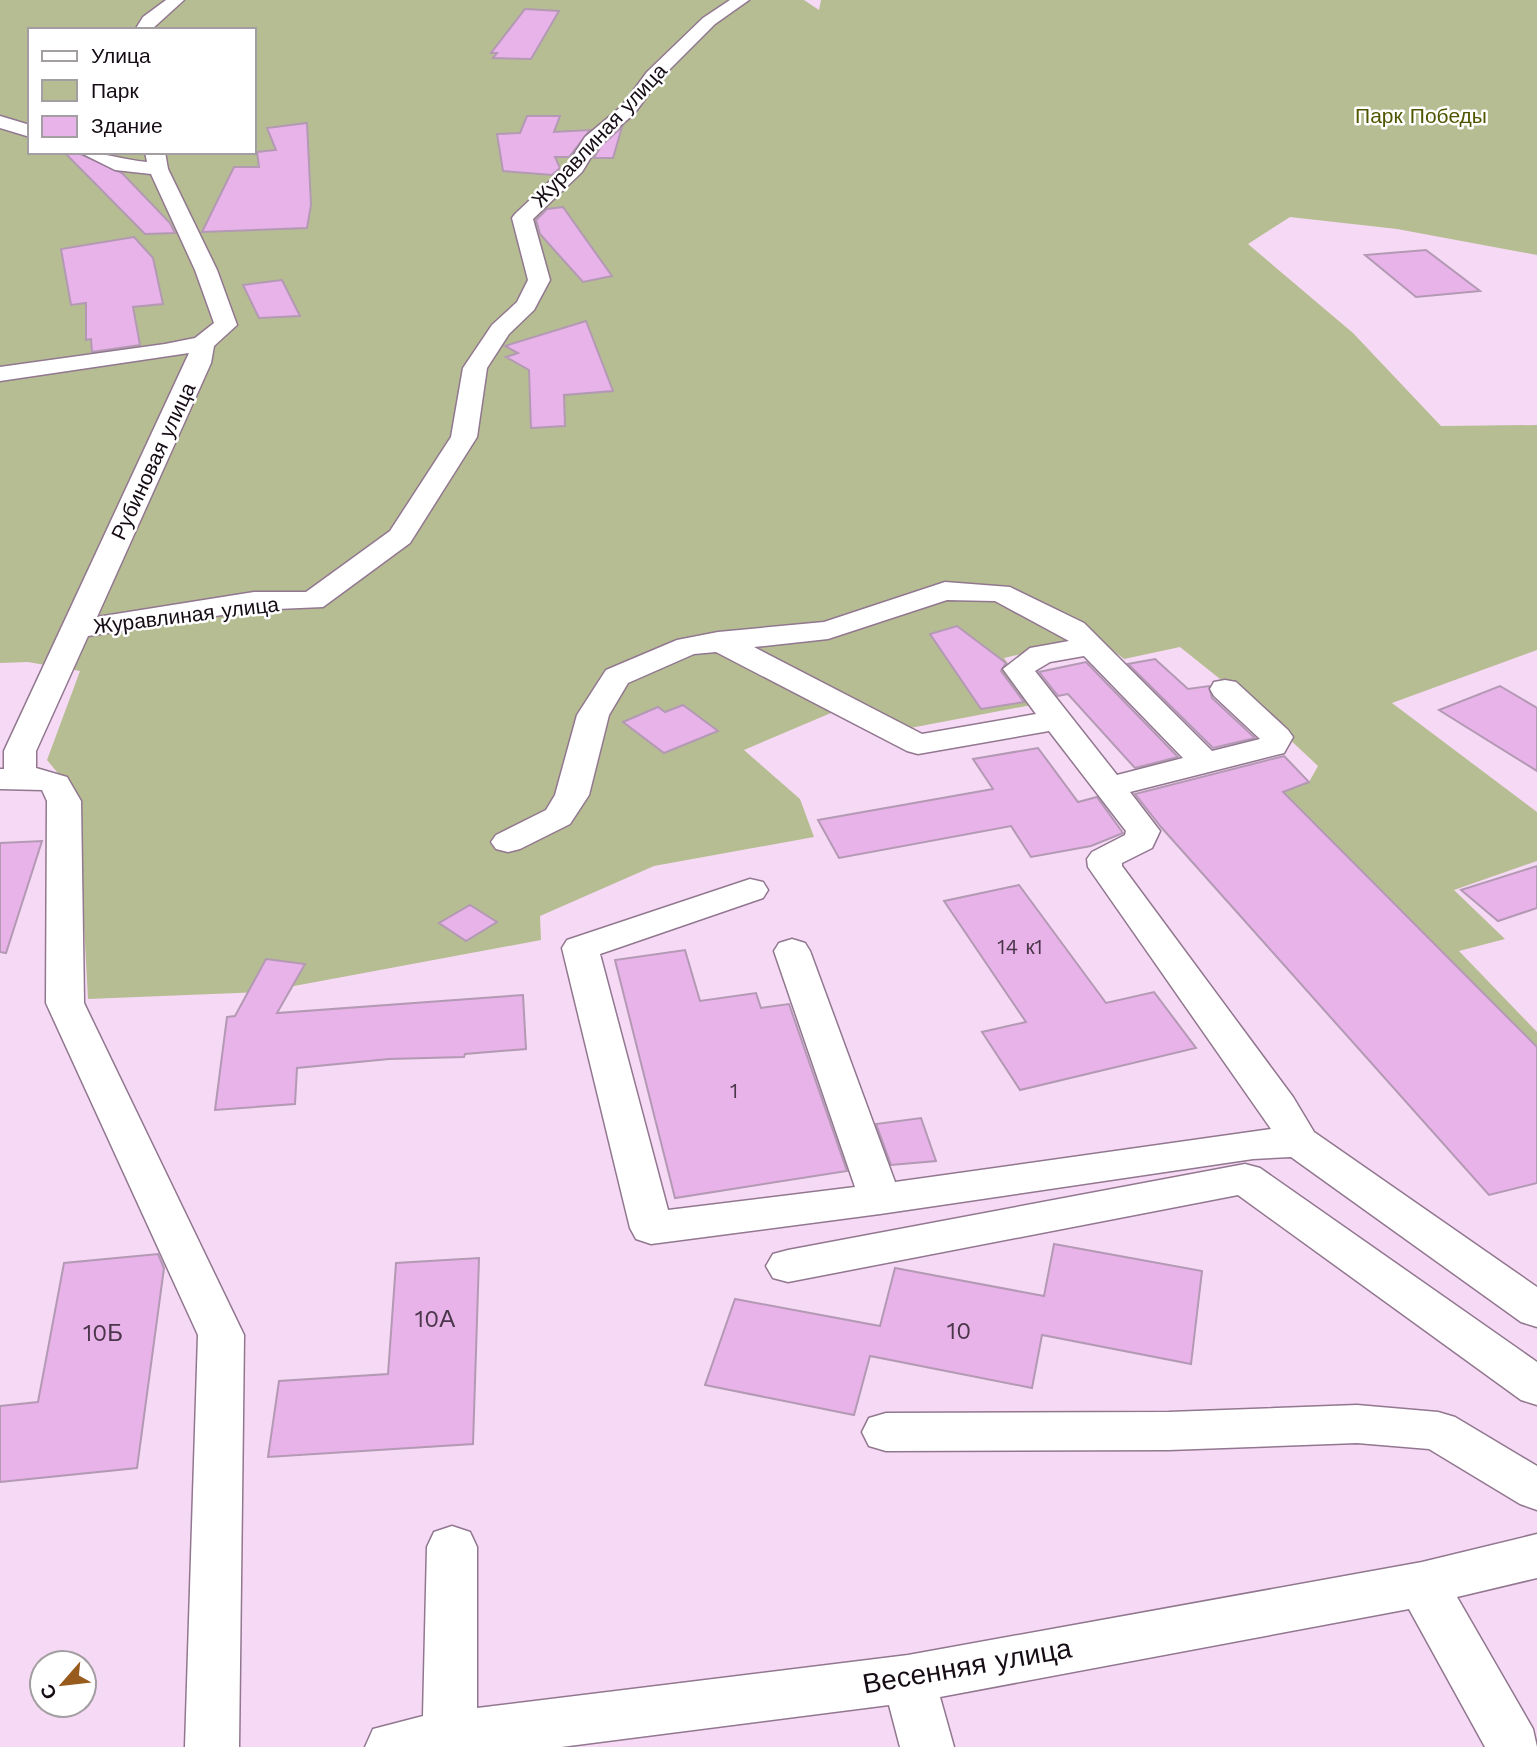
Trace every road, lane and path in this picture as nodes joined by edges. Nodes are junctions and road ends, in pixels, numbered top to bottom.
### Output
1 (176, 0) edge
2 (741, 0) edge
3 (144, 28) edge
4 (0, 121) edge
5 (28, 130) edge
6 (93, 154) edge
7 (157, 160) edge
8 (203, 343) junction
9 (0, 374) edge
10 (74, 630) junction
11 (718, 641) junction
12 (1091, 646) junction
13 (1225, 689) dead end
14 (1057, 722) junction
15 (1205, 762) junction
16 (10, 778) edge
17 (1110, 787) junction
18 (508, 842) dead end
19 (750, 890) dead end
20 (792, 951) dead end
21 (1299, 1142) junction
22 (880, 1199) junction
23 (788, 1266) dead end
24 (1537, 1310) edge
25 (1537, 1387) edge
26 (886, 1432) dead end
27 (1537, 1490) edge
28 (452, 1546) dead end
29 (1537, 1556) edge
30 (1422, 1584) junction
31 (908, 1679) junction
32 (450, 1736) junction
33 (212, 1747) edge
34 (392, 1747) edge
35 (927, 1747) edge
36 (1514, 1747) edge

1 - 3 street
2 - 10 street, Журавлиная улица
4 - 5 street
6 - 7 street
7 - 8 street, Рубиновая улица
8 - 9 street
8 - 10 street, Рубиновая улица
10 - 16 street, Рубиновая улица
11 - 12 street
11 - 14 street
11 - 18 street
12 - 14 street
12 - 15 street
13 - 15 street
14 - 17 street
15 - 17 street
16 - 33 street
17 - 21 street
19 - 22 street
20 - 22 street
21 - 22 street
21 - 24 street
23 - 25 street
26 - 27 street
28 - 32 street
29 - 30 street, Весенняя улица
30 - 31 street, Весенняя улица
30 - 36 street
31 - 32 street, Весенняя улица
31 - 35 street
32 - 34 street, Весенняя улица

